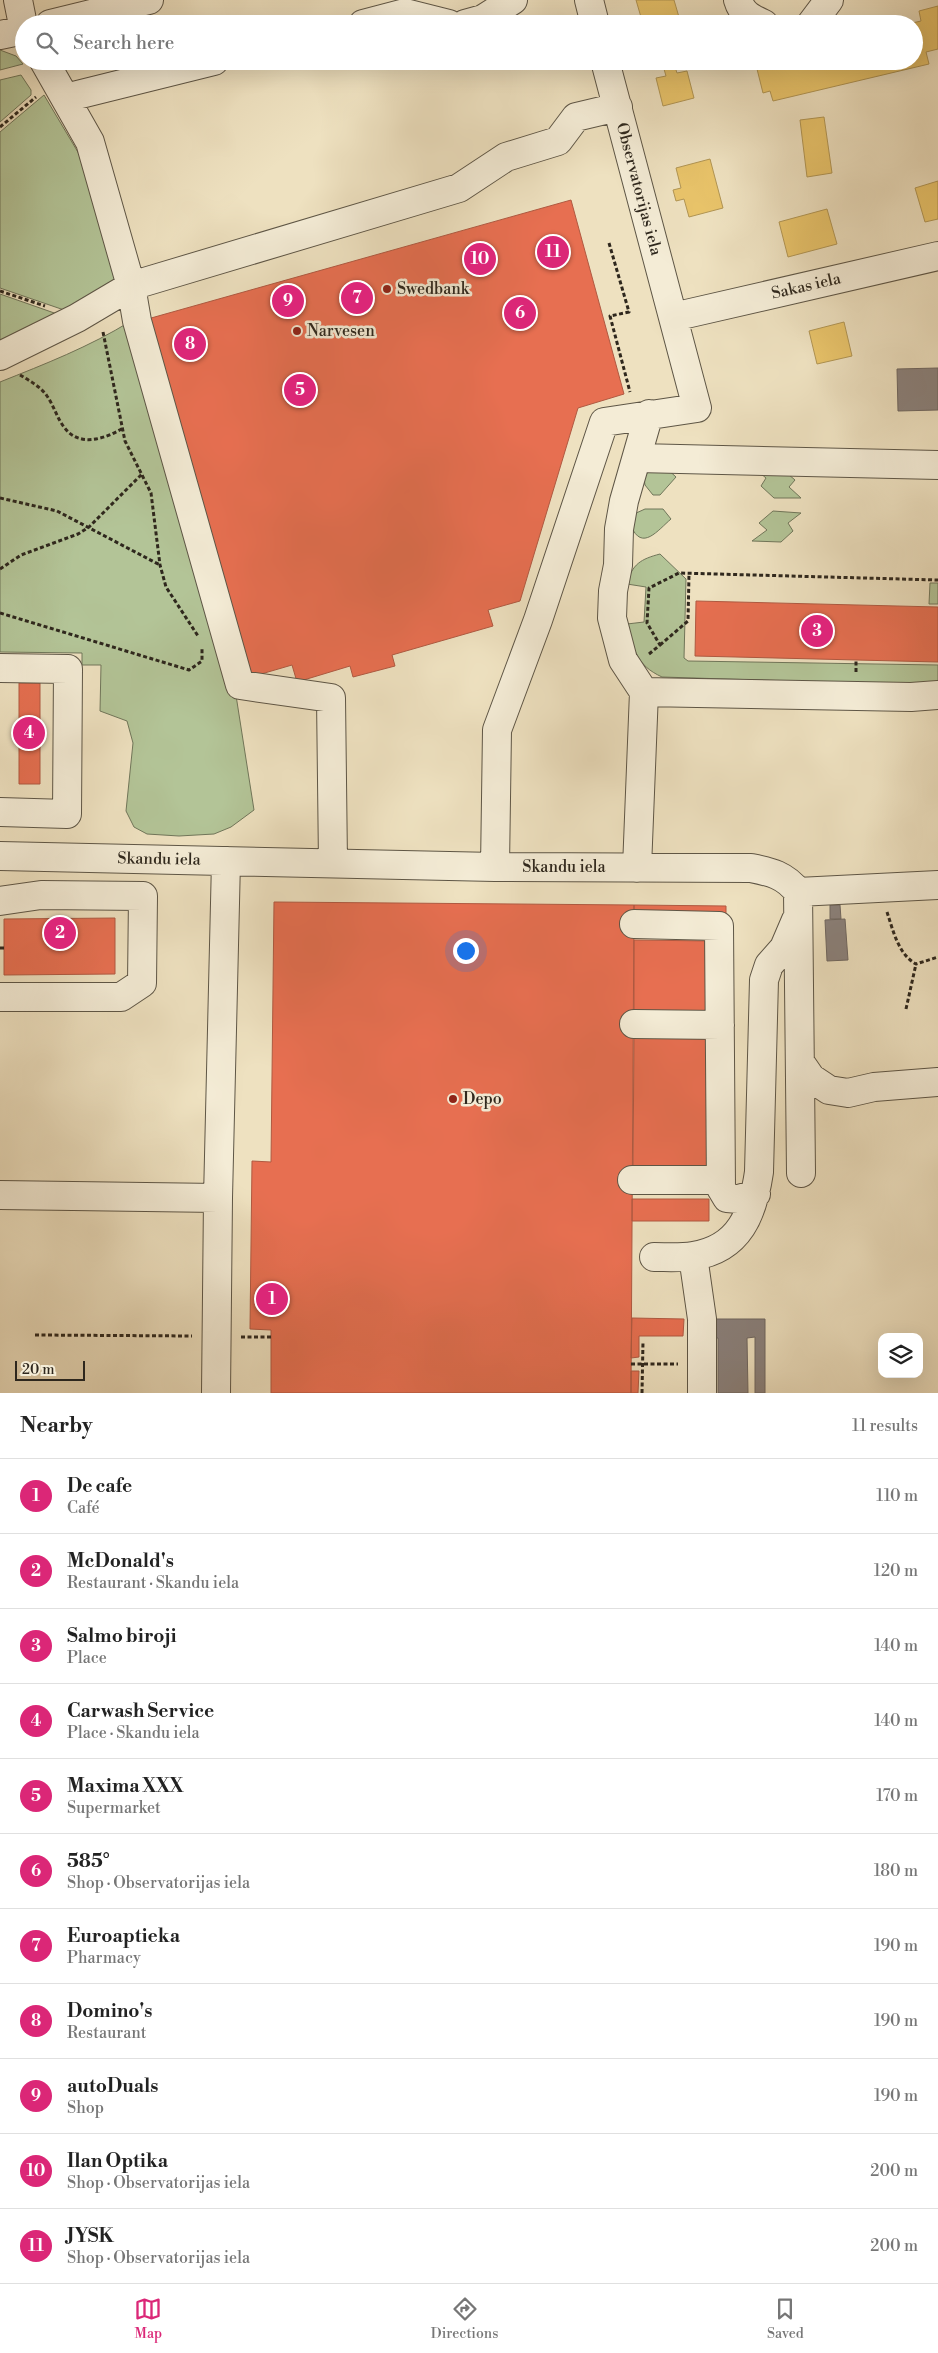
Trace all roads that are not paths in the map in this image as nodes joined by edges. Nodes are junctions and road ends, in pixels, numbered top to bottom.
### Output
1 (18, 0) edge
2 (149, 0) edge
3 (513, 0) edge
4 (589, 0) edge
5 (738, 0) edge
6 (829, 0) edge
7 (21, 15) edge
8 (90, 15) edge
9 (397, 15) edge
10 (413, 15) edge
11 (489, 15) edge
12 (593, 15) edge
13 (746, 15) edge
14 (818, 15) edge
15 (15, 32) edge
16 (0, 35) edge
17 (50, 70) edge
18 (178, 70) edge
19 (608, 70) edge
20 (66, 98) junction
21 (618, 107) junction
22 (938, 256) edge
23 (131, 286) junction
24 (673, 317) junction
25 (8, 364) edge
26 (643, 415) junction
27 (638, 458) junction
28 (938, 465) edge
29 (0, 668) edge
30 (636, 681) junction
31 (938, 695) edge
32 (0, 812) edge
33 (0, 856) edge
34 (143, 858) junction
35 (226, 861) junction
36 (333, 863) junction
37 (495, 867) junction
38 (637, 868) junction
39 (938, 884) edge
40 (143, 896) junction
41 (3, 901) edge
42 (798, 903) junction
43 (634, 924) dead end
44 (12, 997) edge
45 (634, 1024) dead end
46 (720, 1025) junction
47 (800, 1062) junction
48 (761, 1063) junction
49 (938, 1082) edge
50 (801, 1173) dead end
51 (632, 1180) dead end
52 (721, 1180) junction
53 (756, 1194) junction
54 (0, 1195) edge
55 (218, 1198) junction
56 (693, 1256) junction
57 (654, 1257) dead end
58 (216, 1393) edge
59 (702, 1393) edge

1 - 7 street
2 - 8 street
3 - 11 street
4 - 12 street
5 - 13 street
6 - 14 street
9 - 10 street
15 - 16 street
17 - 20 street
18 - 20 street
19 - 21 street, Observatorijas iela
20 - 23 street
21 - 23 street
21 - 24 street, Observatorijas iela
22 - 24 street, Sakas iela
23 - 25 street
23 - 36 street
24 - 26 street, Observatorijas iela
26 - 27 street
26 - 37 street
27 - 28 street
27 - 30 street
29 - 32 street
30 - 31 street
30 - 38 street
33 - 34 street, Skandu iela
34 - 35 street, Skandu iela
34 - 40 street
35 - 36 street, Skandu iela
35 - 55 street
36 - 37 street, Skandu iela
37 - 38 street, Skandu iela
38 - 42 street, Skandu iela
39 - 42 street
40 - 41 street
40 - 44 street
41 - 44 street
42 - 47 street
42 - 48 street
43 - 46 street
45 - 46 street
46 - 52 street
47 - 48 street
47 - 49 street
47 - 50 street
48 - 53 street
51 - 52 street
52 - 53 street
53 - 56 street
54 - 55 street
55 - 58 street
56 - 57 street
56 - 59 street

